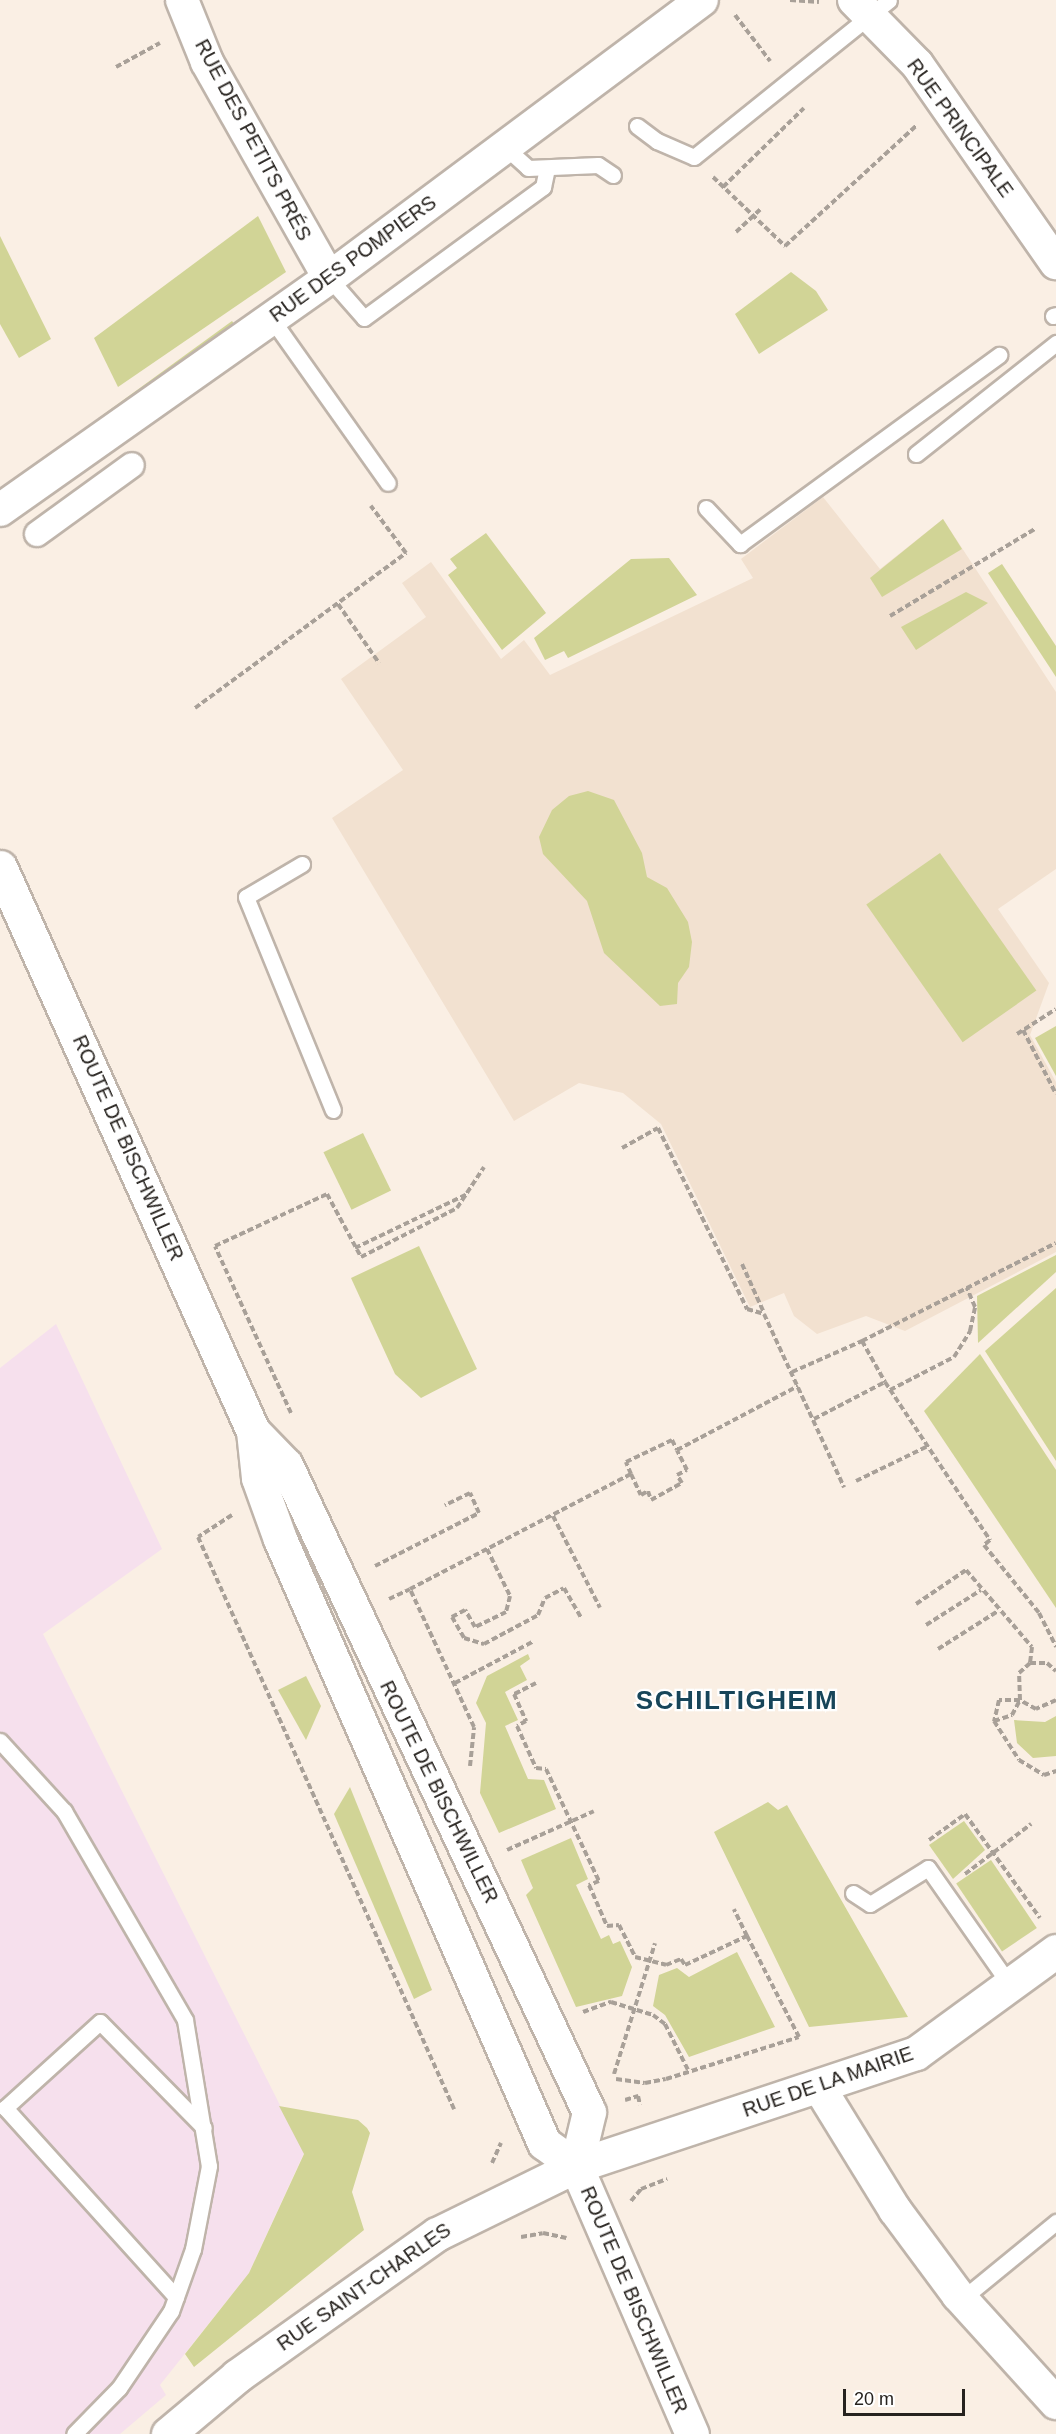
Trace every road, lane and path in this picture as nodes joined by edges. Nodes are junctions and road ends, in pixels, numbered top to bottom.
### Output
1 (790, 0) edge
2 (715, 2) edge
3 (860, 4) edge
4 (187, 13) edge
5 (116, 67) dead end
6 (785, 83) junction
7 (808, 105) dead end
8 (637, 126) dead end
9 (914, 128) dead end
10 (505, 147) junction
11 (547, 168) junction
12 (613, 175) dead end
13 (760, 210) dead end
14 (753, 217) junction
15 (736, 232) dead end
16 (1056, 263) edge
17 (329, 278) junction
18 (271, 318) junction
19 (1056, 343) edge
20 (999, 355) dead end
21 (916, 453) dead end
22 (132, 465) dead end
23 (388, 483) dead end
24 (365, 500) dead end
25 (706, 508) dead end
26 (0, 510) edge
27 (1035, 530) dead end
28 (38, 534) dead end
29 (338, 604) junction
30 (890, 616) dead end
31 (379, 663) dead end
32 (195, 708) dead end
33 (302, 864) dead end
34 (0, 867) edge
35 (1056, 1009) edge
36 (1023, 1030) junction
37 (1017, 1034) dead end
38 (1056, 1094) edge
39 (333, 1110) dead end
40 (622, 1148) dead end
41 (484, 1167) dead end
42 (470, 1192) junction
43 (1056, 1243) edge
44 (355, 1248) junction
45 (742, 1264) dead end
46 (967, 1288) junction
47 (764, 1314) junction
48 (862, 1341) junction
49 (792, 1372) junction
50 (885, 1382) junction
51 (798, 1386) junction
52 (890, 1390) junction
53 (293, 1418) dead end
54 (814, 1419) junction
55 (253, 1431) junction
56 (928, 1446) junction
57 (677, 1450) junction
58 (631, 1474) junction
59 (856, 1481) dead end
60 (844, 1487) dead end
61 (445, 1505) dead end
62 (241, 1510) dead end
63 (553, 1516) junction
64 (487, 1549) junction
65 (363, 1571) dead end
66 (981, 1590) junction
67 (916, 1604) dead end
68 (600, 1608) dead end
69 (998, 1611) junction
70 (581, 1618) dead end
71 (926, 1625) dead end
72 (534, 1641) dead end
73 (1056, 1647) edge
74 (938, 1648) dead end
75 (1030, 1664) junction
76 (1056, 1671) edge
77 (454, 1683) junction
78 (536, 1683) dead end
79 (462, 1698) dead end
80 (1020, 1700) junction
81 (1056, 1700) edge
82 (994, 1721) junction
83 (0, 1741) edge
84 (1056, 1771) edge
85 (594, 1811) dead end
86 (569, 1822) junction
87 (1031, 1824) dead end
88 (926, 1842) dead end
89 (991, 1851) junction
90 (498, 1854) dead end
91 (945, 1892) junction
92 (854, 1893) dead end
93 (734, 1909) dead end
94 (747, 1936) junction
95 (1050, 1937) edge
96 (655, 1943) dead end
97 (649, 1961) junction
98 (1010, 1985) junction
99 (634, 2008) junction
100 (574, 2018) dead end
101 (612, 2078) dead end
102 (819, 2086) junction
103 (454, 2109) dead end
104 (204, 2128) junction
105 (576, 2166) junction
106 (1056, 2222) edge
107 (515, 2238) dead end
108 (577, 2247) dead end
109 (176, 2297) junction
110 (962, 2299) junction
111 (1056, 2403) edge
112 (74, 2434) edge
113 (168, 2434) edge
114 (692, 2434) edge

1 - 3 path
2 - 6 path
2 - 10 street, RUE DES POMPIERS
3 - 6 lane
3 - 16 street, RUE PRINCIPALE
4 - 5 path
4 - 17 street, RUE DES PETITS PRÉS
6 - 8 lane
7 - 14 path
9 - 14 path
10 - 11 lane
10 - 17 street, RUE DES POMPIERS
11 - 12 lane
11 - 17 lane
13 - 14 path
14 - 15 path
17 - 18 street, RUE DES POMPIERS
18 - 23 lane
18 - 26 street, RUE DES POMPIERS
19 - 21 lane
20 - 25 lane
22 - 28 street
24 - 29 path
27 - 30 path
29 - 31 path
29 - 32 path
33 - 39 lane
34 - 55 main road, ROUTE DE BISCHWILLER
35 - 36 path
36 - 37 path
36 - 38 path
40 - 47 path
41 - 42 path
42 - 44 path
42 - 44 path
43 - 46 path
44 - 53 path
45 - 47 path
46 - 48 path
46 - 52 path
47 - 49 path
48 - 49 path
48 - 50 path
49 - 51 path
50 - 52 path
50 - 54 path
51 - 54 path
51 - 57 path
52 - 56 path
54 - 60 path
55 - 105 main road, ROUTE DE BISCHWILLER
55 - 105 main road, ROUTE DE BISCHWILLER
56 - 59 path
56 - 73 path
57 - 58 path
57 - 58 path
58 - 63 path
61 - 65 path
62 - 103 path
63 - 64 path
63 - 68 path
64 - 70 path
64 - 77 path
66 - 67 path
66 - 69 path
66 - 71 path
69 - 74 path
69 - 75 path
72 - 77 path
75 - 76 path
75 - 80 path
77 - 79 path
78 - 86 path
80 - 81 path
80 - 82 path
80 - 82 path
82 - 84 path
83 - 104 lane
85 - 86 path
86 - 90 path
86 - 97 path
87 - 89 path
88 - 89 path
89 - 91 path
89 - 95 path
91 - 92 lane
91 - 98 lane
93 - 94 path
94 - 97 path
94 - 99 path
95 - 98 main road, RUE DE LA MAIRIE
96 - 97 path
97 - 99 path
98 - 102 main road, RUE DE LA MAIRIE
99 - 100 path
99 - 101 path
102 - 105 main road, RUE DE LA MAIRIE
102 - 110 street
104 - 109 lane
104 - 109 lane
105 - 113 main road, RUE SAINT-CHARLES
105 - 114 main road, ROUTE DE BISCHWILLER
106 - 110 lane
107 - 108 path
109 - 112 lane
110 - 111 street

